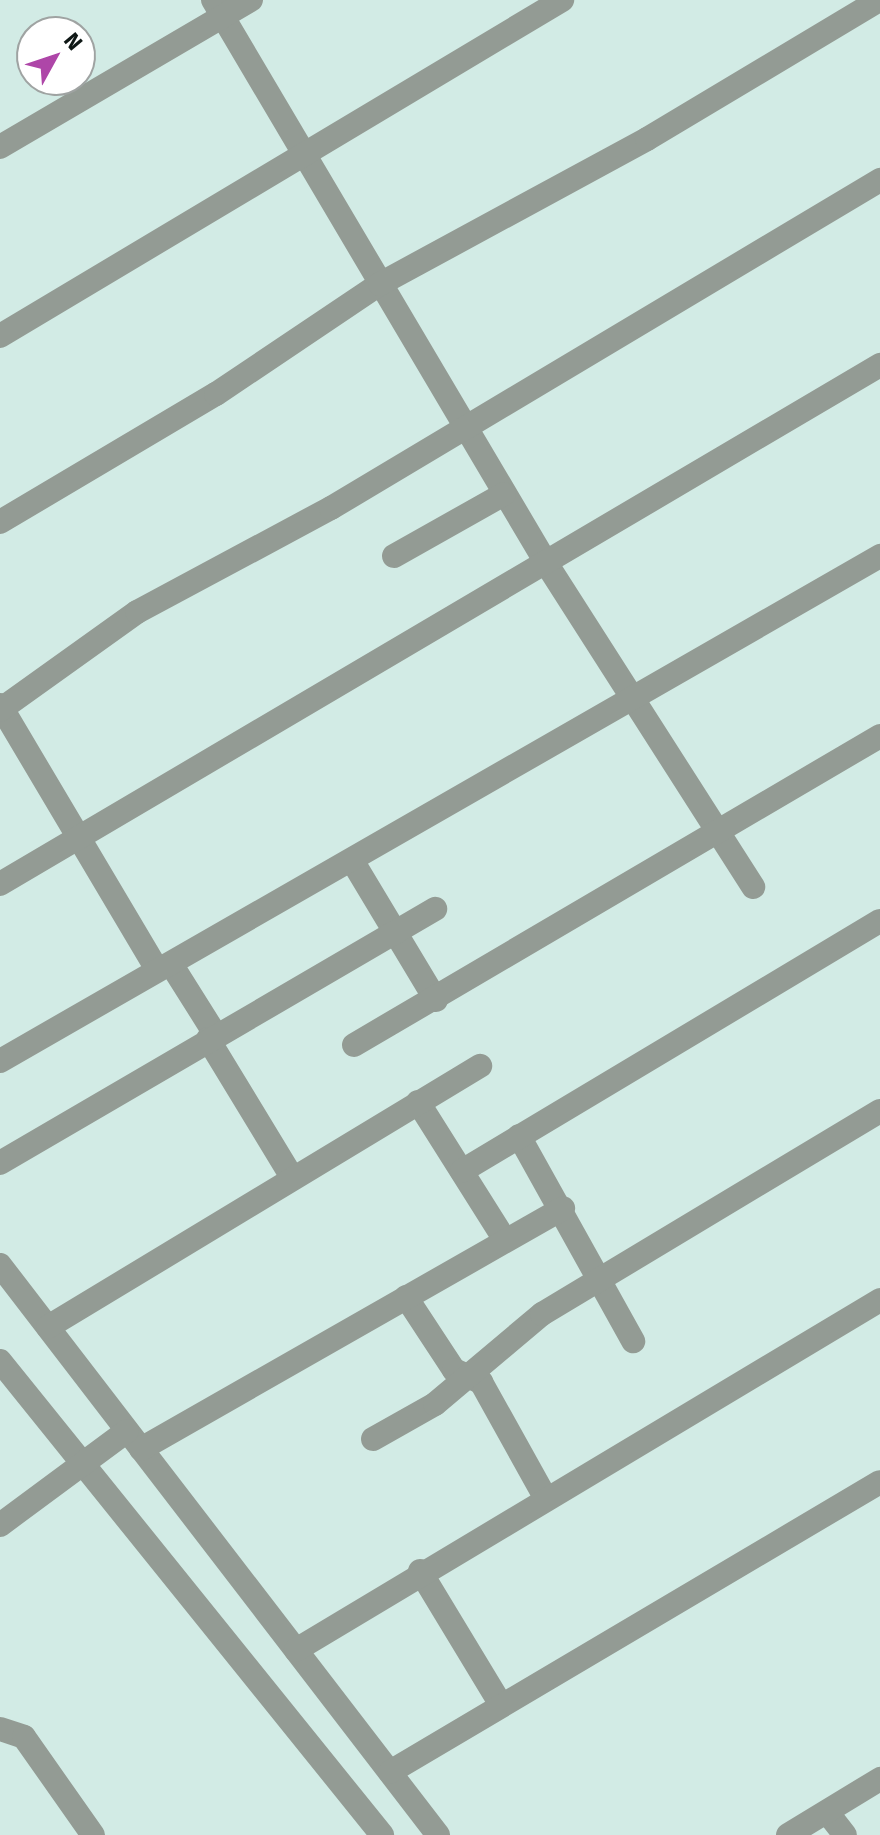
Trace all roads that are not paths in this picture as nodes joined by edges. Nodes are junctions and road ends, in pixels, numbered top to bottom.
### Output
1 (251, 0) edge
2 (562, 0) edge
3 (879, 0) edge
4 (218, 8) edge
5 (0, 147) edge
6 (304, 155) junction
7 (880, 180) edge
8 (380, 284) junction
9 (0, 336) edge
10 (880, 365) edge
11 (463, 426) junction
12 (504, 494) junction
13 (0, 522) edge
14 (394, 556) dead end
15 (880, 556) edge
16 (548, 566) junction
17 (633, 703) junction
18 (1, 708) edge
19 (880, 736) edge
20 (718, 834) junction
21 (76, 837) junction
22 (353, 862) junction
23 (0, 884) edge
24 (753, 887) dead end
25 (435, 909) dead end
26 (880, 921) edge
27 (395, 932) junction
28 (164, 966) junction
29 (436, 1000) junction
30 (212, 1036) junction
31 (354, 1045) dead end
32 (0, 1061) edge
33 (480, 1066) dead end
34 (418, 1102) junction
35 (880, 1111) edge
36 (519, 1136) junction
37 (0, 1163) edge
38 (462, 1171) junction
39 (292, 1177) junction
40 (563, 1208) junction
41 (505, 1240) junction
42 (0, 1265) edge
43 (600, 1278) junction
44 (406, 1297) junction
45 (880, 1300) edge
46 (48, 1327) junction
47 (633, 1341) dead end
48 (0, 1361) edge
49 (468, 1373) junction
50 (373, 1439) dead end
51 (134, 1440) junction
52 (80, 1467) junction
53 (880, 1482) edge
54 (545, 1497) junction
55 (0, 1525) edge
56 (420, 1571) junction
57 (296, 1650) junction
58 (500, 1703) junction
59 (0, 1729) edge
60 (390, 1772) junction
61 (880, 1779) edge
62 (827, 1812) junction
63 (93, 1835) edge
64 (382, 1835) edge
65 (438, 1835) edge
66 (788, 1835) edge
67 (845, 1835) edge

1 - 4 street
2 - 6 street
3 - 8 street
4 - 5 street
4 - 6 street
6 - 8 street
6 - 9 street
7 - 11 street
8 - 11 street
8 - 13 street
10 - 16 street
11 - 12 street
11 - 18 street
12 - 14 street
12 - 16 street
15 - 17 street
16 - 17 street
16 - 21 street
17 - 20 street
17 - 22 street
18 - 21 street
19 - 20 street
20 - 24 street
20 - 29 street
21 - 23 street
21 - 28 street
22 - 27 street
22 - 28 street
25 - 27 street
26 - 36 street
27 - 29 street
27 - 30 street
28 - 30 street
28 - 32 street
29 - 31 street
30 - 37 street
30 - 39 street
33 - 34 street
34 - 38 street
34 - 39 street
35 - 43 street
36 - 38 street
36 - 40 street
38 - 41 street
39 - 46 street
40 - 41 street
40 - 43 street
41 - 44 street
42 - 46 street
43 - 47 street
43 - 49 street
44 - 49 street
44 - 51 street
45 - 54 street
46 - 51 street
48 - 52 street
49 - 50 street
49 - 54 street
51 - 52 street
51 - 57 street
52 - 55 street
52 - 64 street
53 - 58 street
54 - 56 street
56 - 57 street
56 - 58 street
57 - 60 street
58 - 60 street
59 - 63 street
60 - 65 street
61 - 62 street
62 - 66 street
62 - 67 street

